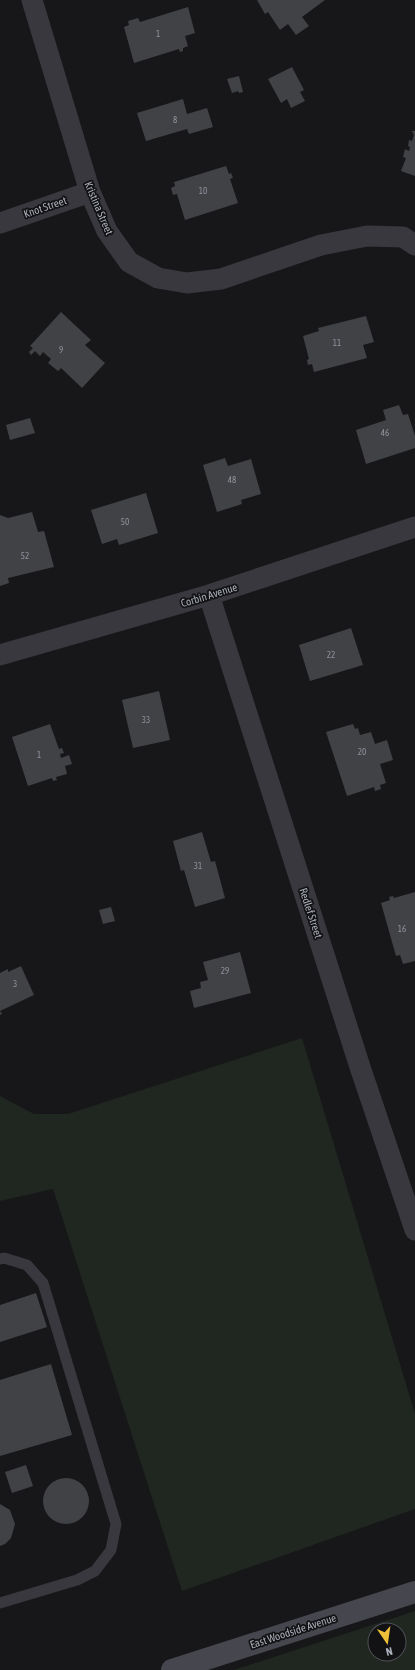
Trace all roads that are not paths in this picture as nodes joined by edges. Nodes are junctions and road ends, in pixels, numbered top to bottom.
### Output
1 (32, 0) edge
2 (90, 192) junction
3 (0, 223) edge
4 (415, 245) edge
5 (415, 527) edge
6 (208, 595) junction
7 (0, 655) edge
8 (415, 1230) edge
9 (0, 1259) edge
10 (415, 1592) edge
11 (0, 1603) edge
12 (172, 1670) edge

1 - 2 street, Kristina Street
2 - 3 street, Knot Street
2 - 4 street, Kristina Street
5 - 6 street, Corbin Avenue
6 - 7 street, Corbin Avenue
6 - 8 street, Redlef Street
9 - 11 lane
10 - 12 main road, East Woodside Avenue

